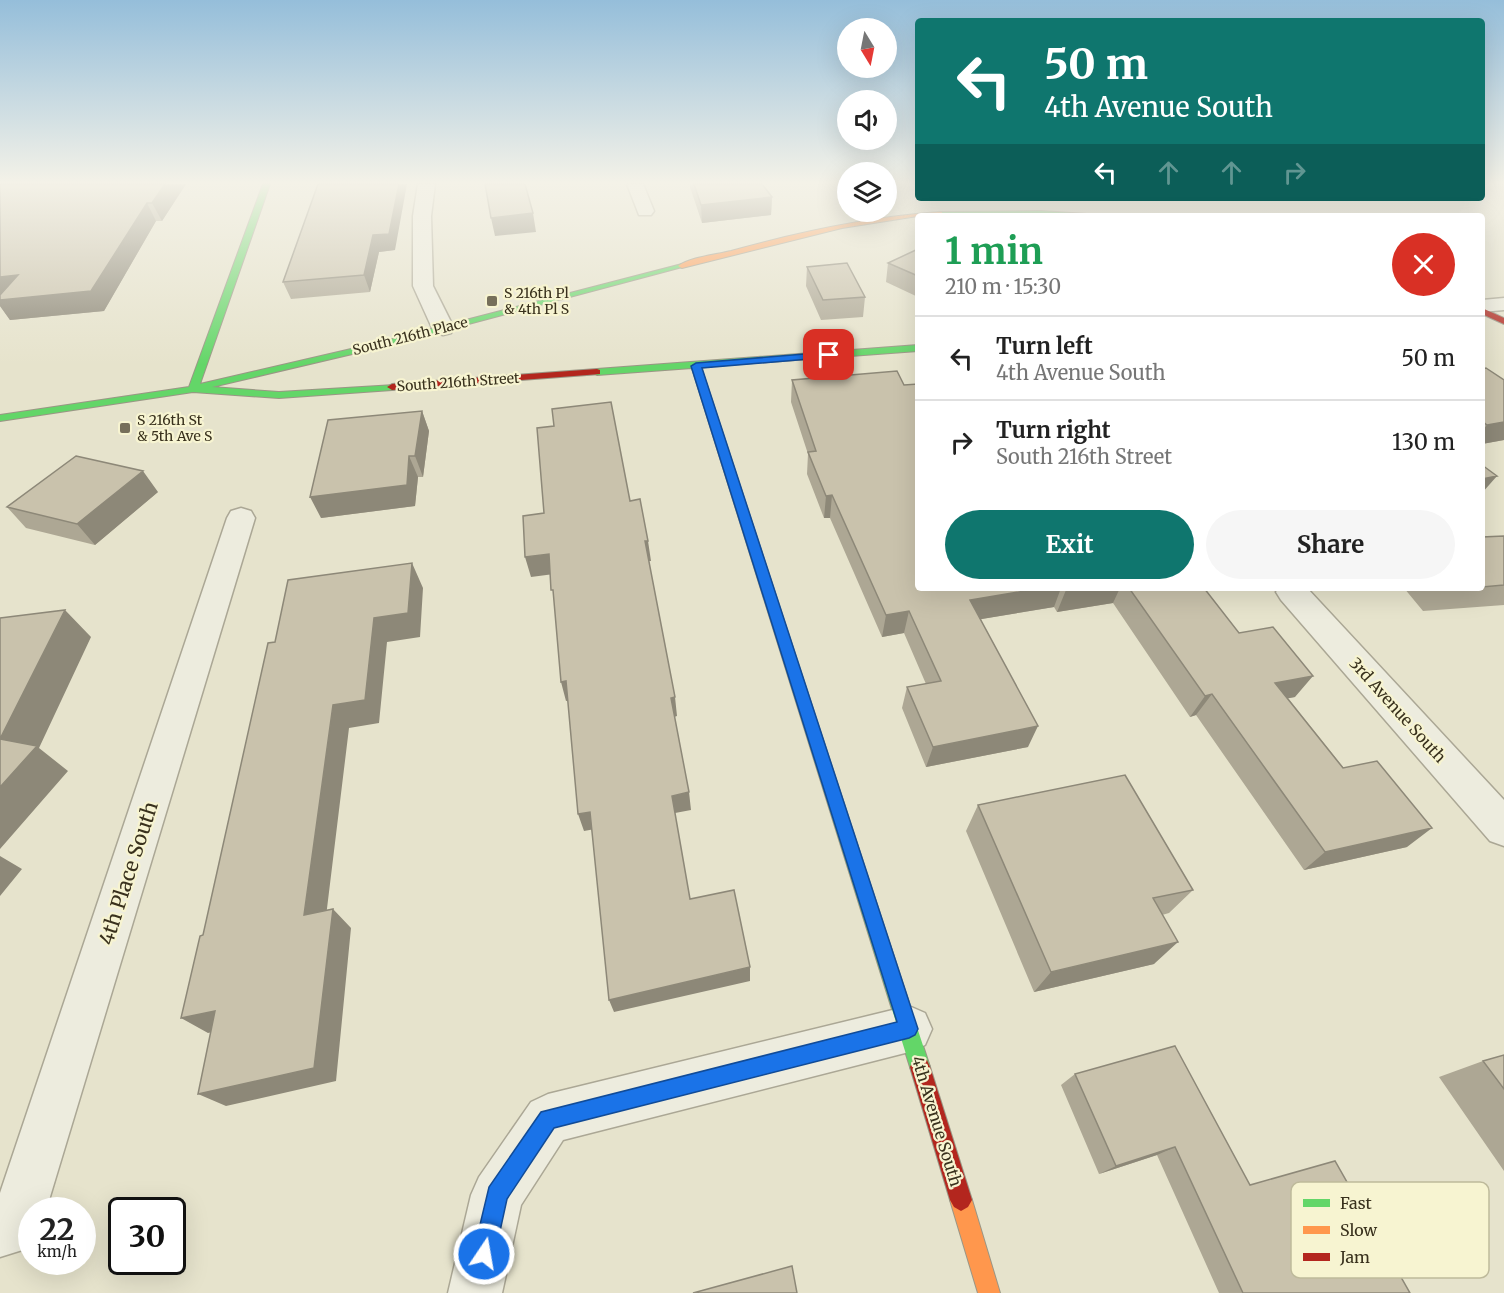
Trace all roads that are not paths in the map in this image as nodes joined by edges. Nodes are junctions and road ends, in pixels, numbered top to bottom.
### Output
1 (245, 244) edge
2 (422, 244) edge
3 (764, 244) edge
4 (1504, 304) edge
5 (1485, 306) edge
6 (1485, 312) edge
7 (1504, 321) edge
8 (443, 328) junction
9 (915, 348) edge
10 (696, 366) junction
11 (193, 389) junction
12 (0, 418) edge
13 (241, 518) dead end
14 (1292, 592) dead end
15 (1504, 828) edge
16 (909, 1029) junction
17 (8, 1229) edge
18 (475, 1293) edge
19 (989, 1293) edge

1 - 11 street
2 - 8 street
3 - 8 street, South 216th Place
4 - 5 street
6 - 7 street
8 - 11 street, South 216th Place
9 - 10 street, South 216th Street
10 - 11 street, South 216th Street
10 - 16 street, 4th Avenue South
11 - 12 street, South 216th Street
13 - 17 street, 4th Place South
14 - 15 street, 3rd Avenue South
16 - 18 street
16 - 19 street, 4th Avenue South

